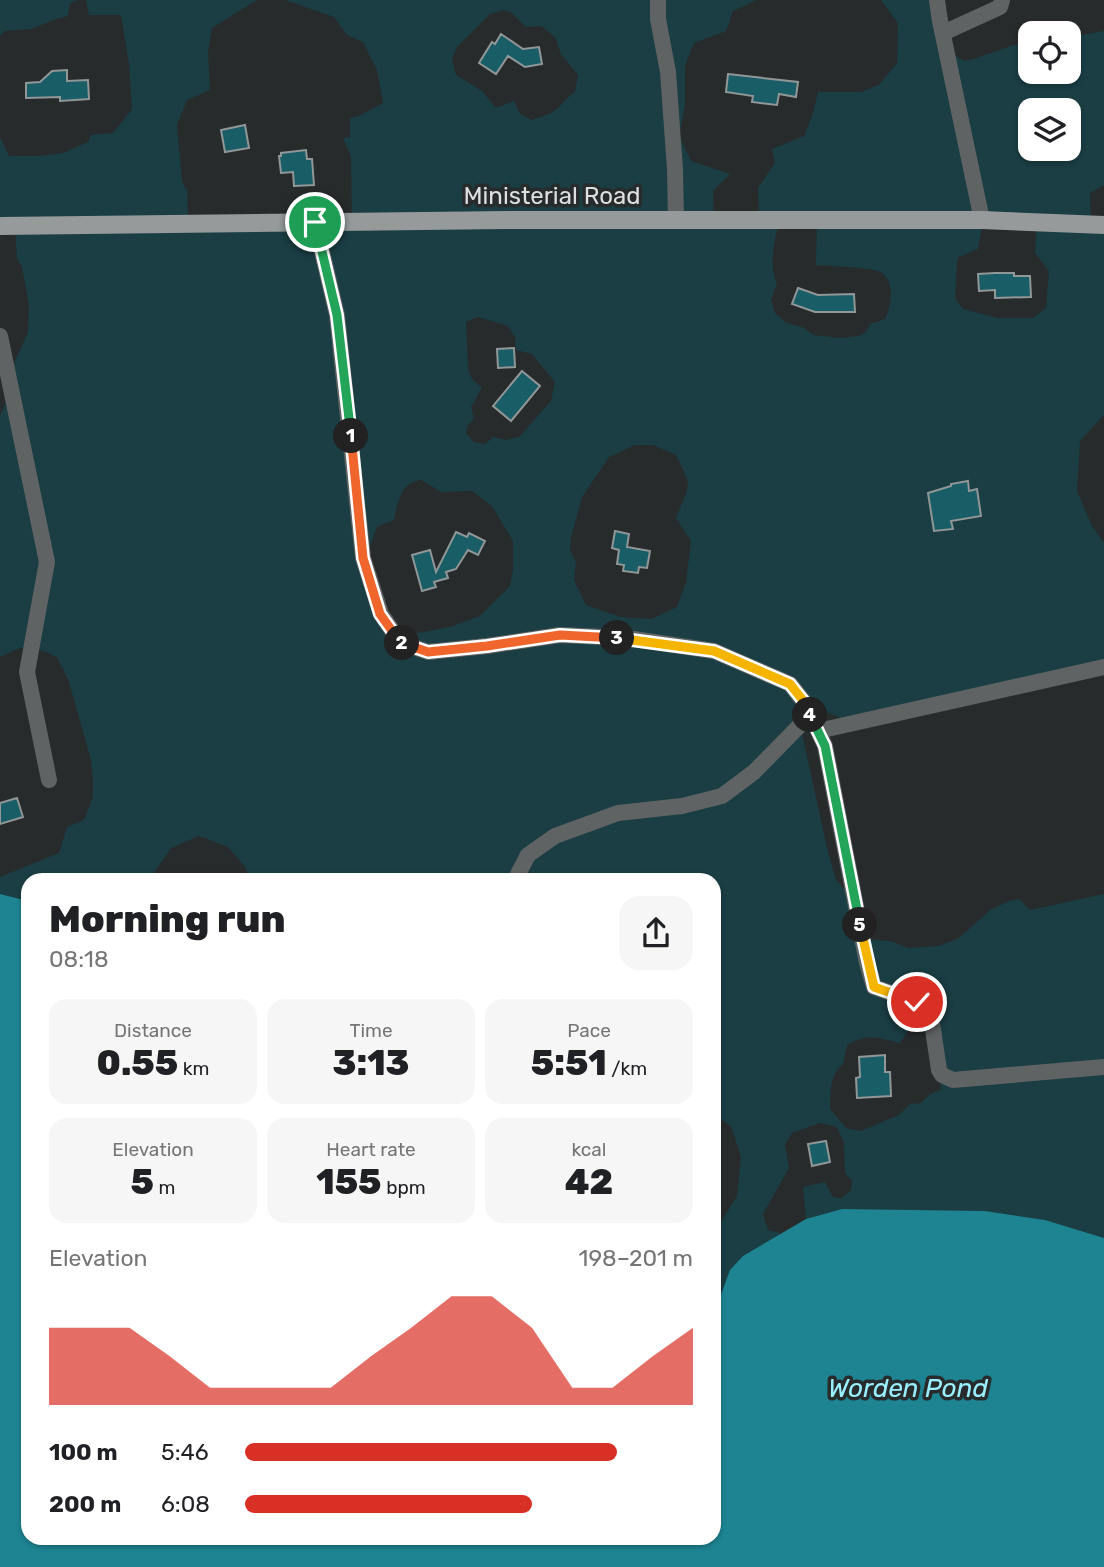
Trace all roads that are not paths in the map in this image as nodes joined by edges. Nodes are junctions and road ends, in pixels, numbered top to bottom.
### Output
1 (658, 0) edge
2 (937, 0) edge
3 (1002, 0) edge
4 (943, 33) junction
5 (676, 220) junction
6 (982, 220) junction
7 (315, 222) junction
8 (1104, 225) edge
9 (0, 226) edge
10 (0, 336) edge
11 (1104, 667) edge
12 (810, 715) junction
13 (818, 732) junction
14 (49, 780) dead end
15 (519, 873) edge
16 (1104, 1068) edge

1 - 5 lane
2 - 4 lane
3 - 4 lane
4 - 6 lane
5 - 6 main road, Ministerial Road
5 - 7 main road, Ministerial Road
6 - 8 main road, Ministerial Road
7 - 9 main road, Ministerial Road
7 - 12 lane
10 - 14 lane
11 - 13 lane
12 - 13 lane
12 - 15 lane
13 - 16 lane

